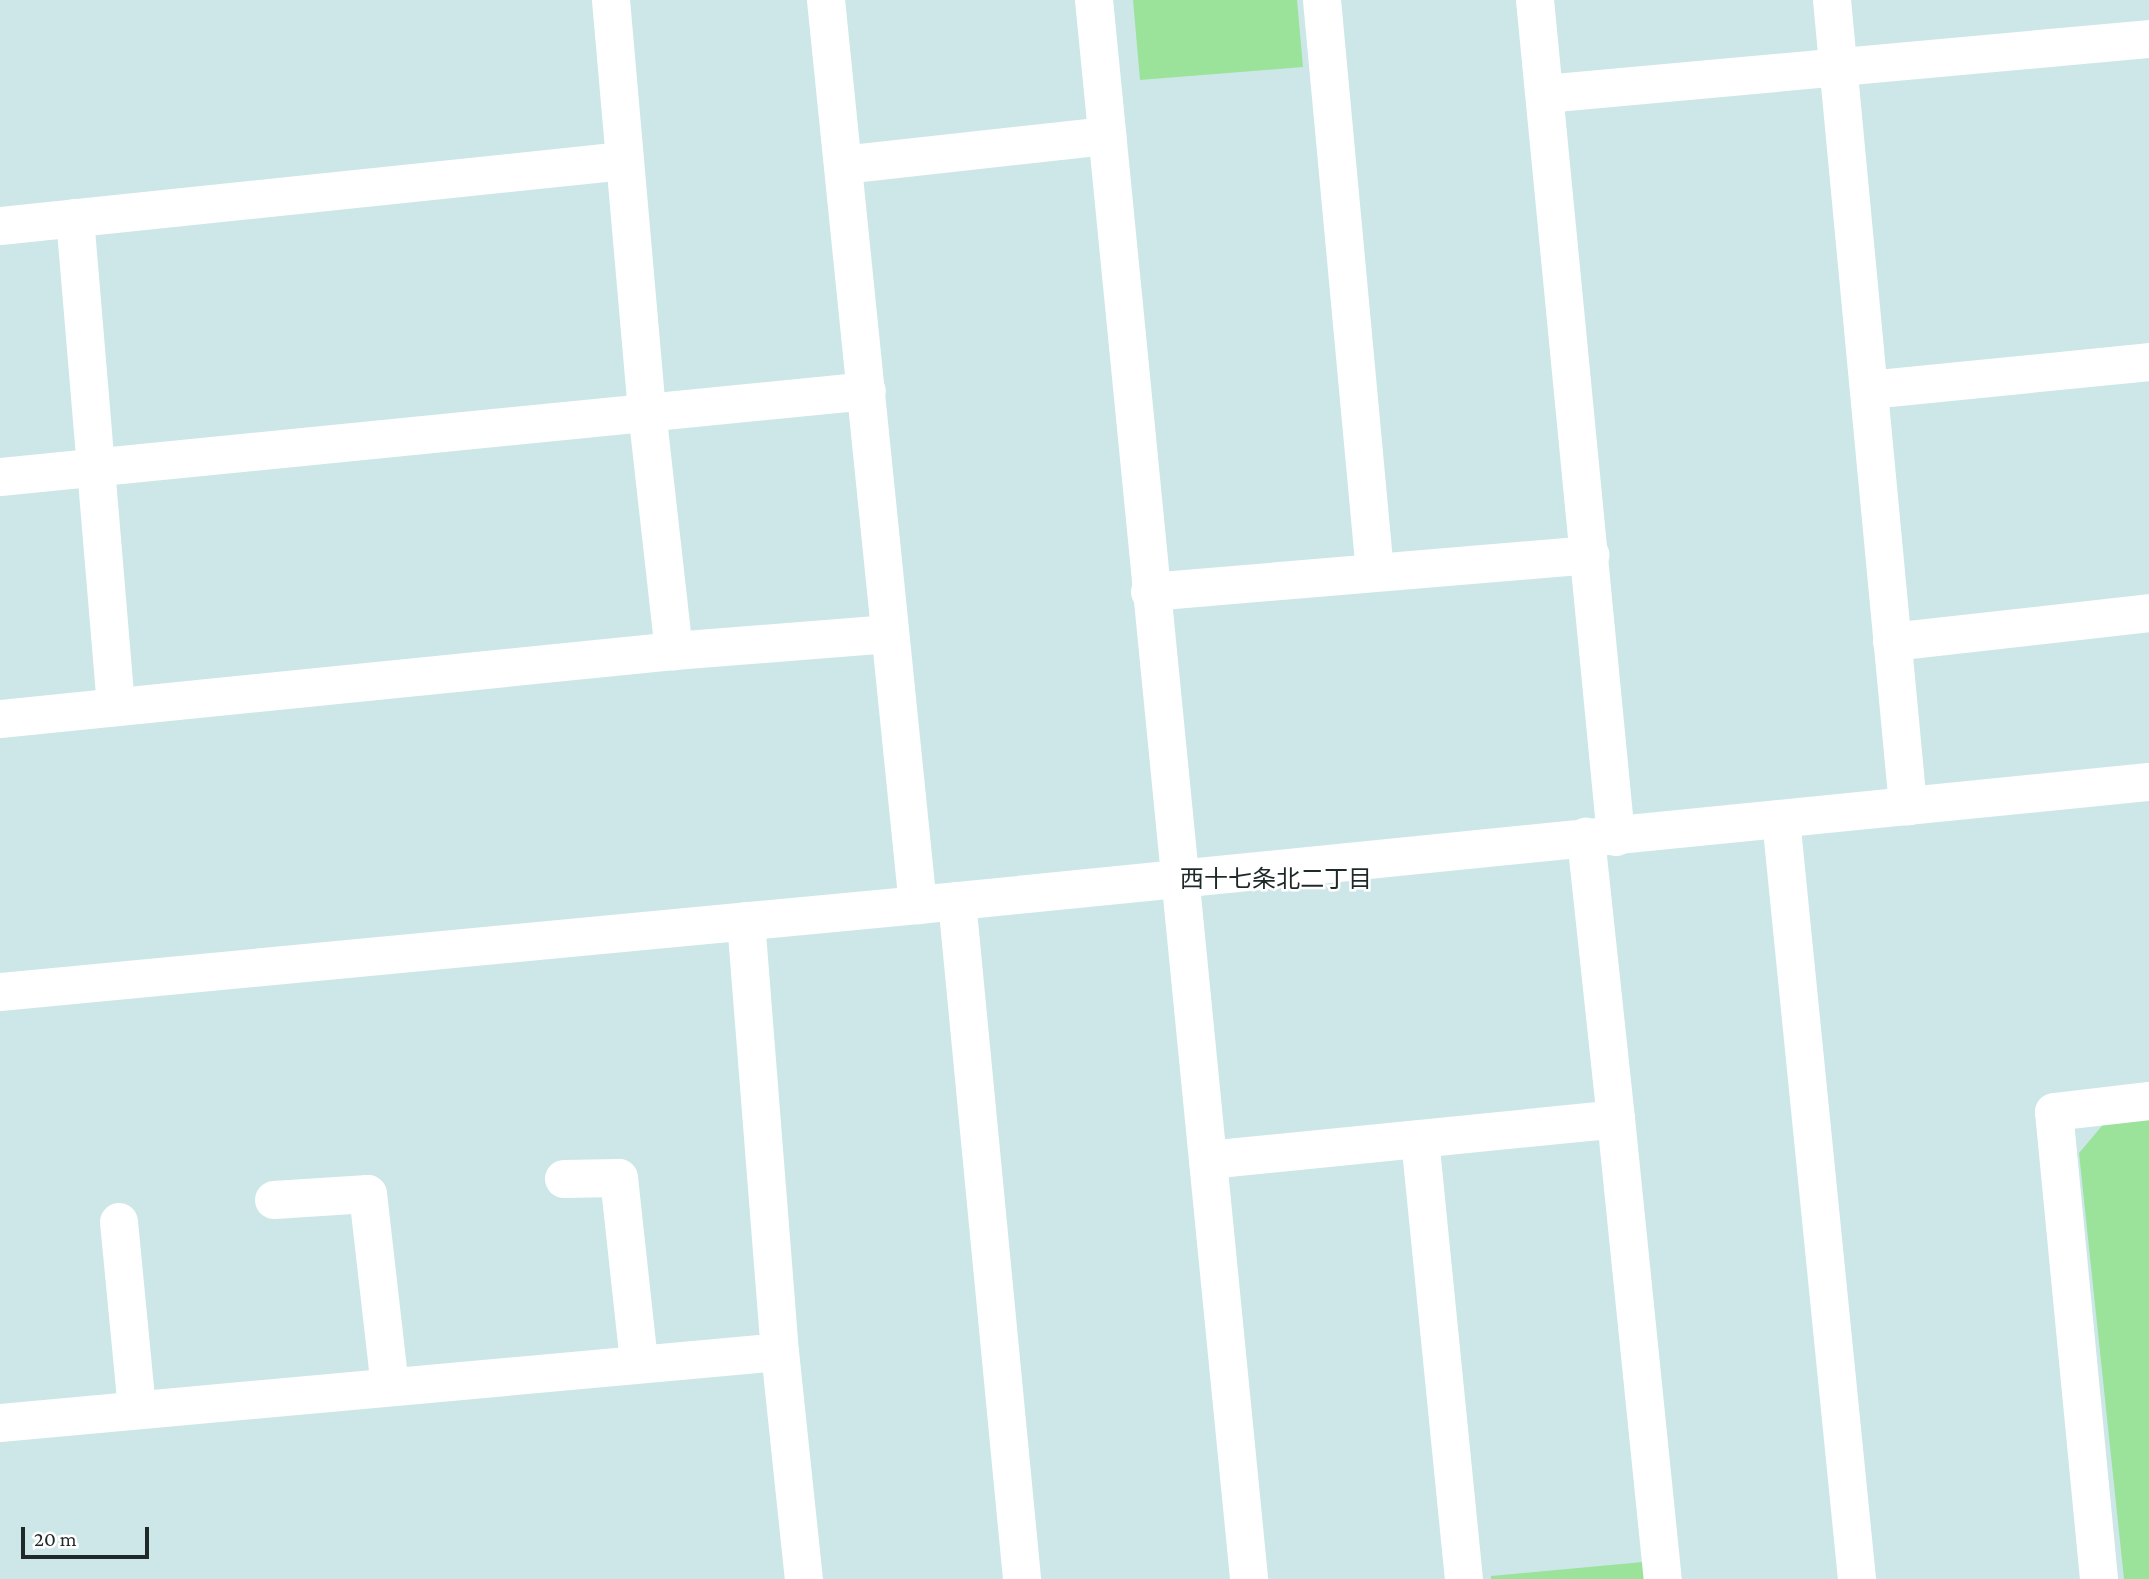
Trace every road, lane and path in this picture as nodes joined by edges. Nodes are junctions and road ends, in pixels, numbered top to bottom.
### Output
1 (611, 0) edge
2 (826, 0) edge
3 (1094, 0) edge
4 (1322, 0) edge
5 (1535, 0) edge
6 (1832, 0) edge
7 (2149, 39) edge
8 (1838, 69) junction
9 (1545, 94) junction
10 (1107, 136) junction
11 (624, 161) junction
12 (844, 165) junction
13 (75, 218) junction
14 (0, 226) edge
15 (2149, 362) edge
16 (1869, 390) junction
17 (867, 391) junction
18 (647, 411) junction
19 (96, 467) junction
20 (0, 477) edge
21 (1590, 555) junction
22 (1375, 572) junction
23 (1150, 592) junction
24 (2149, 613) edge
25 (889, 634) junction
26 (1892, 642) junction
27 (674, 651) junction
28 (116, 706) junction
29 (0, 719) edge
30 (2149, 782) edge
31 (1908, 806) junction
32 (1781, 819) junction
33 (1601, 837) junction
34 (1182, 878) junction
35 (957, 901) junction
36 (918, 905) junction
37 (747, 921) junction
38 (0, 992) edge
39 (2149, 1101) edge
40 (1616, 1119) junction
41 (1420, 1139) junction
42 (1208, 1160) junction
43 (564, 1180) dead end
44 (274, 1200) dead end
45 (119, 1222) dead end
46 (780, 1352) junction
47 (639, 1363) junction
48 (390, 1387) junction
49 (137, 1410) junction
50 (0, 1423) edge
51 (804, 1579) edge
52 (1022, 1579) edge
53 (1249, 1579) edge
54 (1464, 1579) edge
55 (1663, 1579) edge
56 (1857, 1579) edge
57 (2099, 1579) edge

1 - 11 street
2 - 12 street
3 - 10 street
4 - 22 street
5 - 9 street
6 - 8 street
7 - 8 street
8 - 9 street
8 - 16 street
9 - 21 street
10 - 12 street
10 - 23 street
11 - 13 street
11 - 18 street
12 - 17 street
13 - 14 street
13 - 19 street
15 - 16 street
16 - 26 street
17 - 18 street
17 - 25 street
18 - 19 street
18 - 27 street
19 - 20 street
19 - 28 street
21 - 22 street
21 - 33 street
22 - 23 street
23 - 34 street
24 - 26 street
25 - 27 street
25 - 36 street
26 - 31 street
27 - 28 street
28 - 29 street
30 - 31 street
31 - 32 street
32 - 33 street
32 - 56 street
33 - 34 street
33 - 40 street
34 - 35 street
34 - 42 street
35 - 36 street
35 - 52 street
36 - 37 street
37 - 38 street
37 - 46 street
39 - 57 street
40 - 41 street
40 - 55 street
41 - 42 street
41 - 54 street
42 - 53 street
43 - 47 street
44 - 48 street
45 - 49 street
46 - 47 street
46 - 51 street
47 - 48 street
48 - 49 street
49 - 50 street

